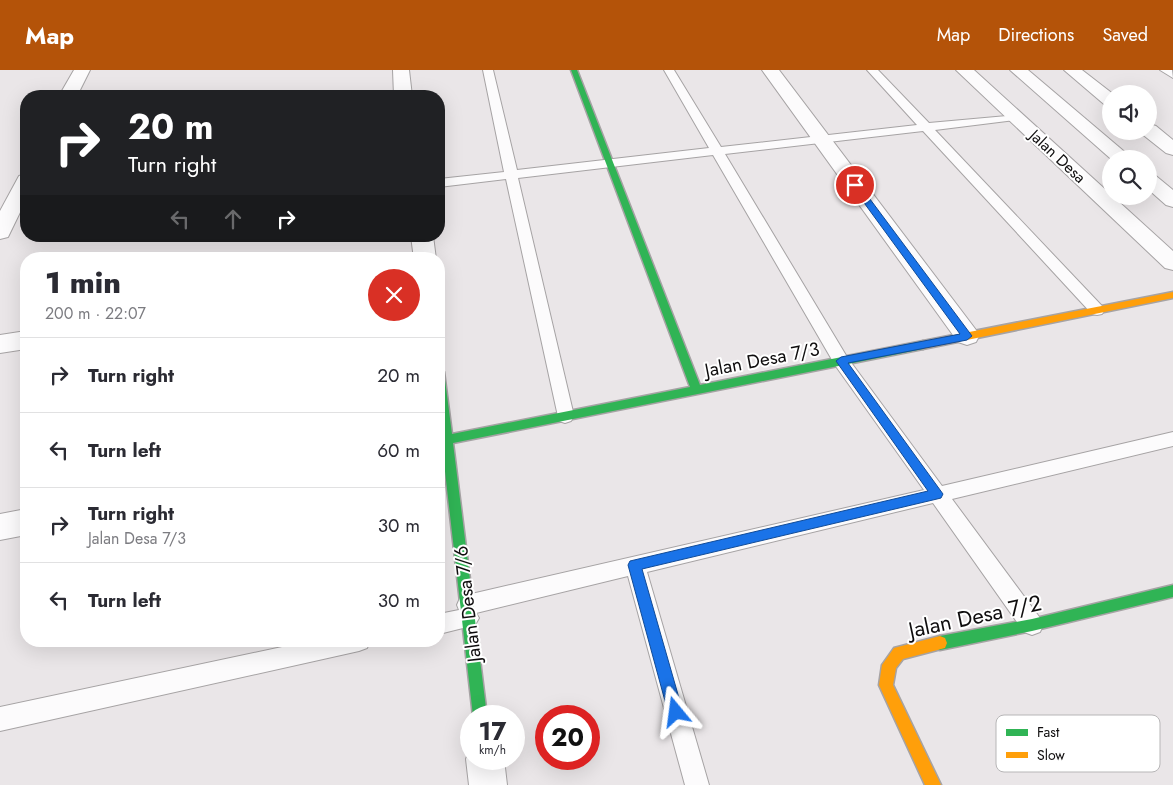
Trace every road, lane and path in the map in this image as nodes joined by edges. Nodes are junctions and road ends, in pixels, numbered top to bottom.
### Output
1 (82, 70) edge
2 (400, 70) edge
3 (488, 70) edge
4 (574, 70) edge
5 (669, 70) edge
6 (770, 70) edge
7 (872, 70) edge
8 (964, 70) edge
9 (1018, 70) edge
10 (1072, 70) edge
11 (1165, 70) edge
12 (1173, 76) edge
13 (71, 90) edge
14 (402, 90) edge
15 (1102, 94) edge
16 (1015, 117) junction
17 (926, 127) junction
18 (1157, 136) edge
19 (822, 139) junction
20 (1173, 149) edge
21 (1112, 150) edge
22 (718, 152) junction
23 (610, 164) junction
24 (512, 176) junction
25 (445, 182) edge
26 (1157, 187) edge
27 (20, 194) edge
28 (1173, 201) edge
29 (0, 232) edge
30 (1173, 263) edge
31 (1173, 296) edge
32 (1097, 310) junction
33 (967, 336) junction
34 (20, 341) edge
35 (0, 344) edge
36 (841, 361) junction
37 (696, 390) junction
38 (565, 416) junction
39 (1173, 438) edge
40 (445, 440) edge
41 (445, 454) edge
42 (937, 494) junction
43 (20, 523) edge
44 (0, 527) edge
45 (634, 565) junction
46 (1173, 591) edge
47 (467, 611) junction
48 (445, 621) edge
49 (1032, 625) junction
50 (331, 647) edge
51 (479, 705) edge
52 (0, 719) edge
53 (486, 770) edge
54 (488, 785) edge
55 (697, 785) edge
56 (933, 785) edge

1 - 13 street
2 - 14 street
3 - 24 lane
4 - 23 street
5 - 22 lane
6 - 19 street
7 - 17 lane
8 - 16 street, Jalan Desa
9 - 21 street
10 - 15 street
11 - 12 lane
16 - 17 lane
16 - 30 street, Jalan Desa
17 - 19 lane
17 - 32 lane
18 - 20 street
19 - 22 lane
19 - 33 street
22 - 23 lane
22 - 36 lane
23 - 24 lane
23 - 37 street
24 - 25 lane
24 - 38 lane
26 - 28 street
27 - 29 street
31 - 32 street, Jalan Desa 7/3
32 - 33 street, Jalan Desa 7/3
33 - 36 street, Jalan Desa 7/3
34 - 35 street
36 - 37 street, Jalan Desa 7/3
36 - 42 lane
37 - 38 street, Jalan Desa 7/3
38 - 40 street, Jalan Desa 7/3
39 - 42 lane
41 - 47 street, Jalan Desa 7/6
42 - 45 lane
42 - 49 lane
43 - 44 street
45 - 47 lane
45 - 55 lane
46 - 49 street, Jalan Desa 7/2
47 - 48 lane
47 - 51 street, Jalan Desa 7/6
49 - 56 street, Jalan Desa 7/2
50 - 52 lane
53 - 54 street

